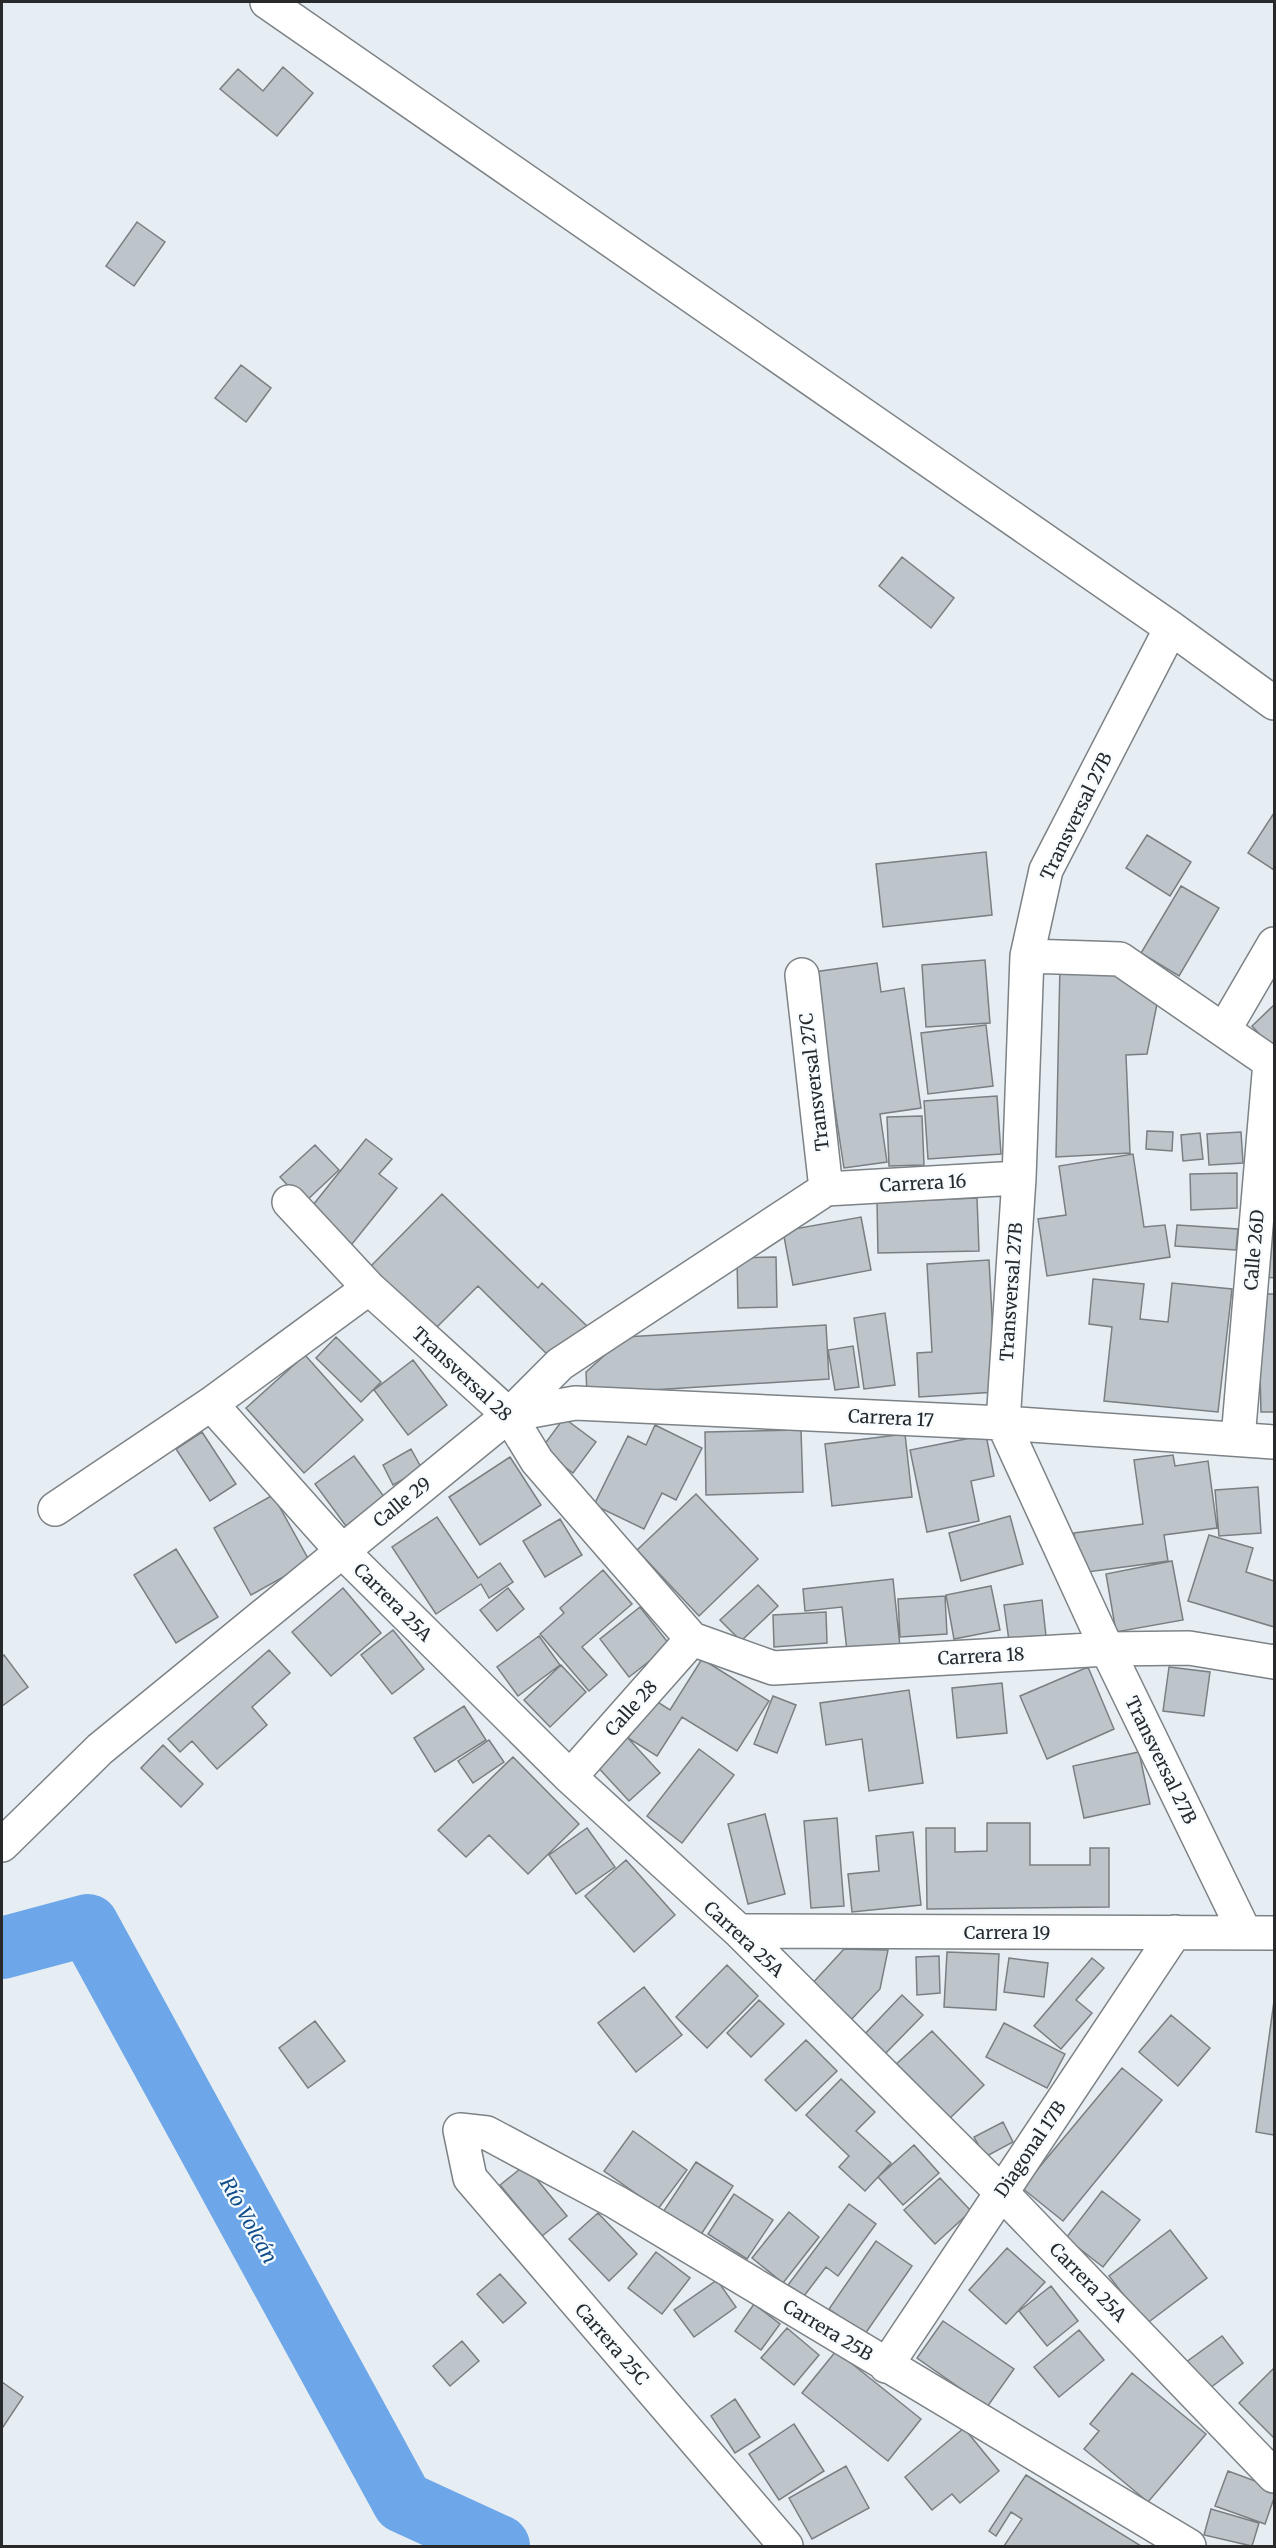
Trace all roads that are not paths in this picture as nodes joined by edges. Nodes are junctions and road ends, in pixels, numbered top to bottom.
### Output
1 (267, 2) edge
2 (1171, 628) junction
3 (1275, 703) edge
4 (1275, 944) edge
5 (1027, 956) junction
6 (802, 975) dead end
7 (1224, 1030) junction
8 (1272, 1063) edge
9 (1019, 1178) junction
10 (826, 1189) junction
11 (289, 1202) dead end
12 (369, 1288) junction
13 (211, 1404) junction
14 (509, 1415) junction
15 (1003, 1423) junction
16 (1238, 1439) junction
17 (1275, 1442) edge
18 (55, 1509) dead end
19 (342, 1551) junction
20 (692, 1639) junction
21 (1107, 1649) junction
22 (1275, 1662) edge
23 (570, 1777) junction
24 (2, 1845) edge
25 (739, 1931) junction
26 (1175, 1932) junction
27 (1260, 1933) edge
28 (460, 2130) joint
29 (1001, 2192) junction
30 (886, 2366) junction
31 (1275, 2476) edge
32 (786, 2547) edge
33 (1189, 2547) edge

1 - 2 street
2 - 3 street
2 - 5 street, Transversal 27B
4 - 7 street
5 - 7 street
5 - 9 street, Transversal 27B
6 - 10 street, Transversal 27C
7 - 8 street
8 - 16 street, Calle 26D
9 - 10 street, Carrera 16
9 - 15 street, Transversal 27B
10 - 14 street, Calle 29
11 - 12 street, Transversal 28
12 - 13 street
12 - 14 street, Transversal 28
13 - 18 street
13 - 19 street, Carrera 25A
14 - 15 street, Carrera 17
14 - 19 street, Calle 29
14 - 20 street, Transversal 28
15 - 16 street, Carrera 17
15 - 21 street, Transversal 27B
16 - 17 street, Carrera 17
19 - 23 street, Carrera 25A
19 - 24 street, Calle 29
20 - 21 street, Carrera 18
20 - 23 street, Calle 28
21 - 22 street, Carrera 18
21 - 27 street, Transversal 27B
23 - 25 street, Carrera 25A
25 - 26 street, Carrera 19
25 - 29 street, Carrera 25A
26 - 27 street, Carrera 19
26 - 29 street, Diagonal 17B
28 - 30 street, Carrera 25B
28 - 32 street, Carrera 25C
29 - 30 street, Diagonal 17B
29 - 31 street, Carrera 25A
30 - 33 street, Carrera 25B

